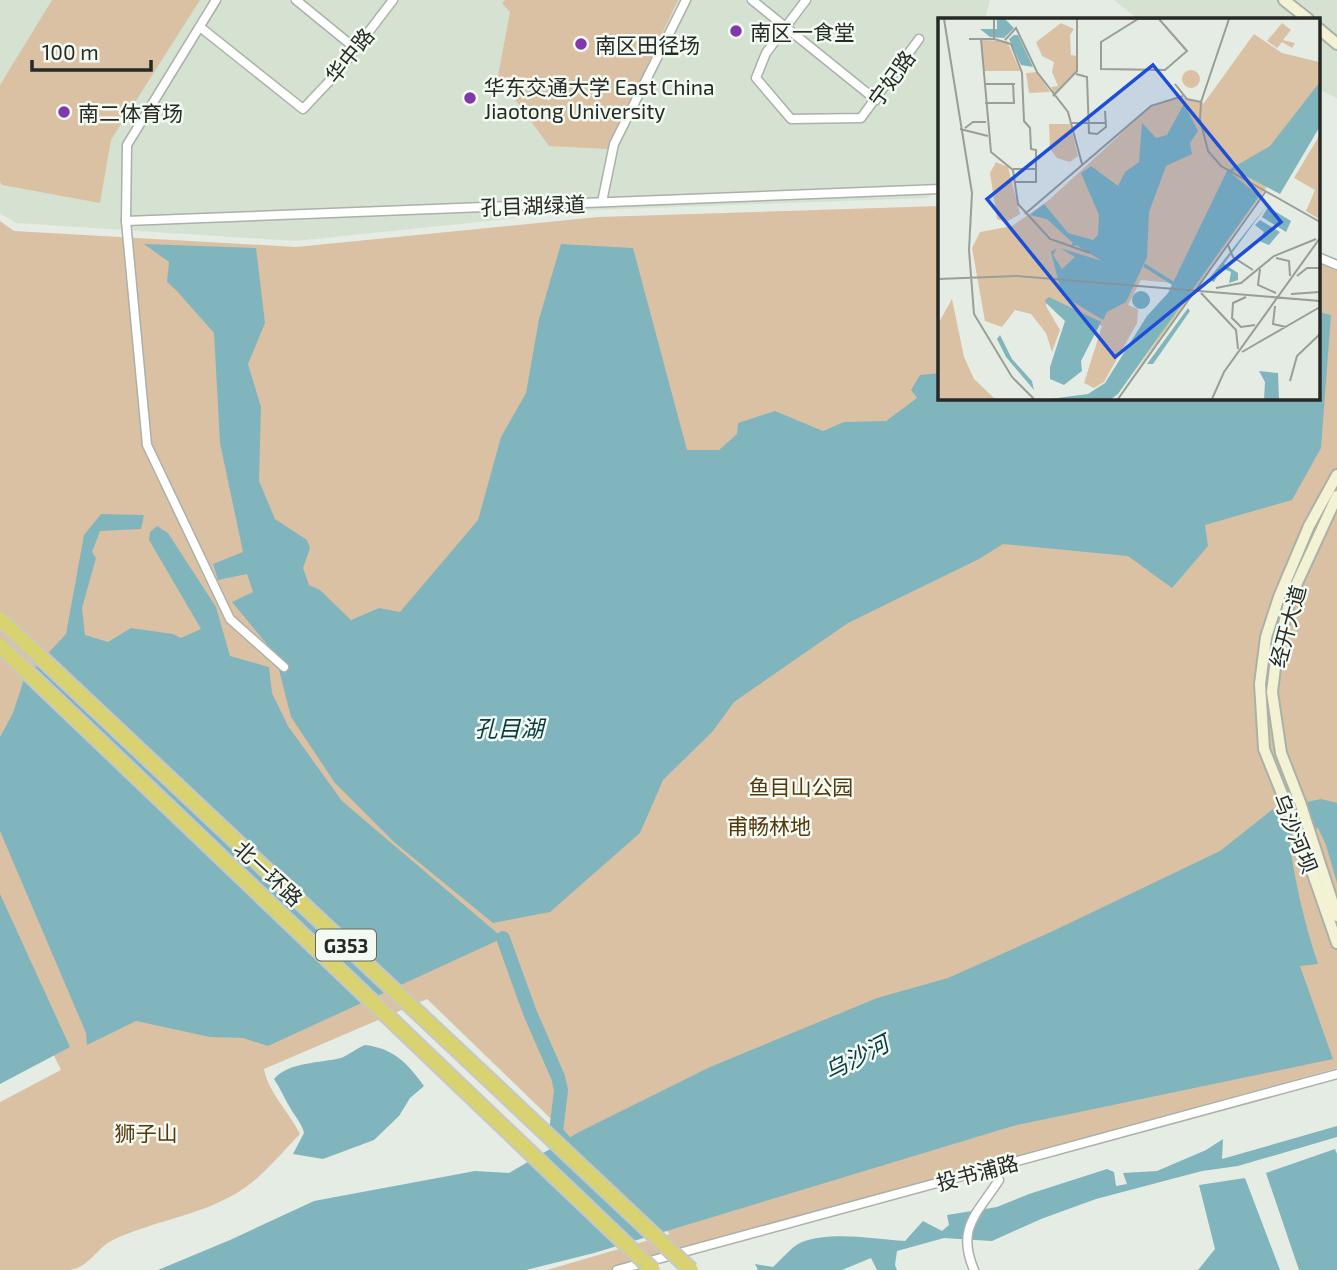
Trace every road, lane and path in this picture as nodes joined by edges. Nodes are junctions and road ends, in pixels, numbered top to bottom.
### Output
1 (216, 0) edge
2 (296, 0) edge
3 (393, 0) edge
4 (686, 0) edge
5 (752, 0) edge
6 (806, 0) edge
7 (1284, 0) edge
8 (1306, 18) edge
9 (200, 27) junction
10 (786, 27) junction
11 (1320, 30) edge
12 (919, 39) dead end
13 (1337, 44) edge
14 (356, 49) junction
15 (876, 100) junction
16 (938, 189) edge
17 (602, 202) junction
18 (126, 221) junction
19 (1320, 258) edge
20 (1337, 265) edge
21 (1337, 475) edge
22 (1337, 496) edge
23 (0, 619) edge
24 (0, 646) edge
25 (285, 667) dead end
26 (1268, 763) joint
27 (1300, 802) joint
28 (1310, 850) junction
29 (1337, 916) edge
30 (1337, 943) edge
31 (1337, 1074) edge
32 (991, 1168) junction
33 (558, 1178) junction
34 (617, 1270) edge
35 (644, 1270) edge
36 (653, 1270) edge
37 (691, 1270) edge
38 (974, 1270) edge

1 - 9 street
2 - 14 street
3 - 14 street, 华中路
4 - 17 street
5 - 10 street
6 - 10 street
7 - 8 main road
9 - 14 street, 华中路
9 - 18 street
10 - 15 street
10 - 15 street, 宁妃路
11 - 13 main road
12 - 15 street, 宁妃路
16 - 17 street, 孔目湖绿道
17 - 18 street, 孔目湖绿道
18 - 25 street
19 - 20 street
21 - 26 main road, 经开大道
22 - 27 main road, 经开大道
23 - 37 highway, 北一环路 / G353, bridge
24 - 33 highway, 北一环路 / G353, bridge
26 - 28 main road, 乌沙河坝
27 - 28 main road, 乌沙河坝
28 - 29 main road, 乌沙河坝
28 - 30 main road, 乌沙河坝
31 - 32 street, 投书浦路
32 - 34 street, 投书浦路
32 - 38 street
33 - 35 highway, bridge
33 - 36 highway, 北一环路 / G353, bridge

